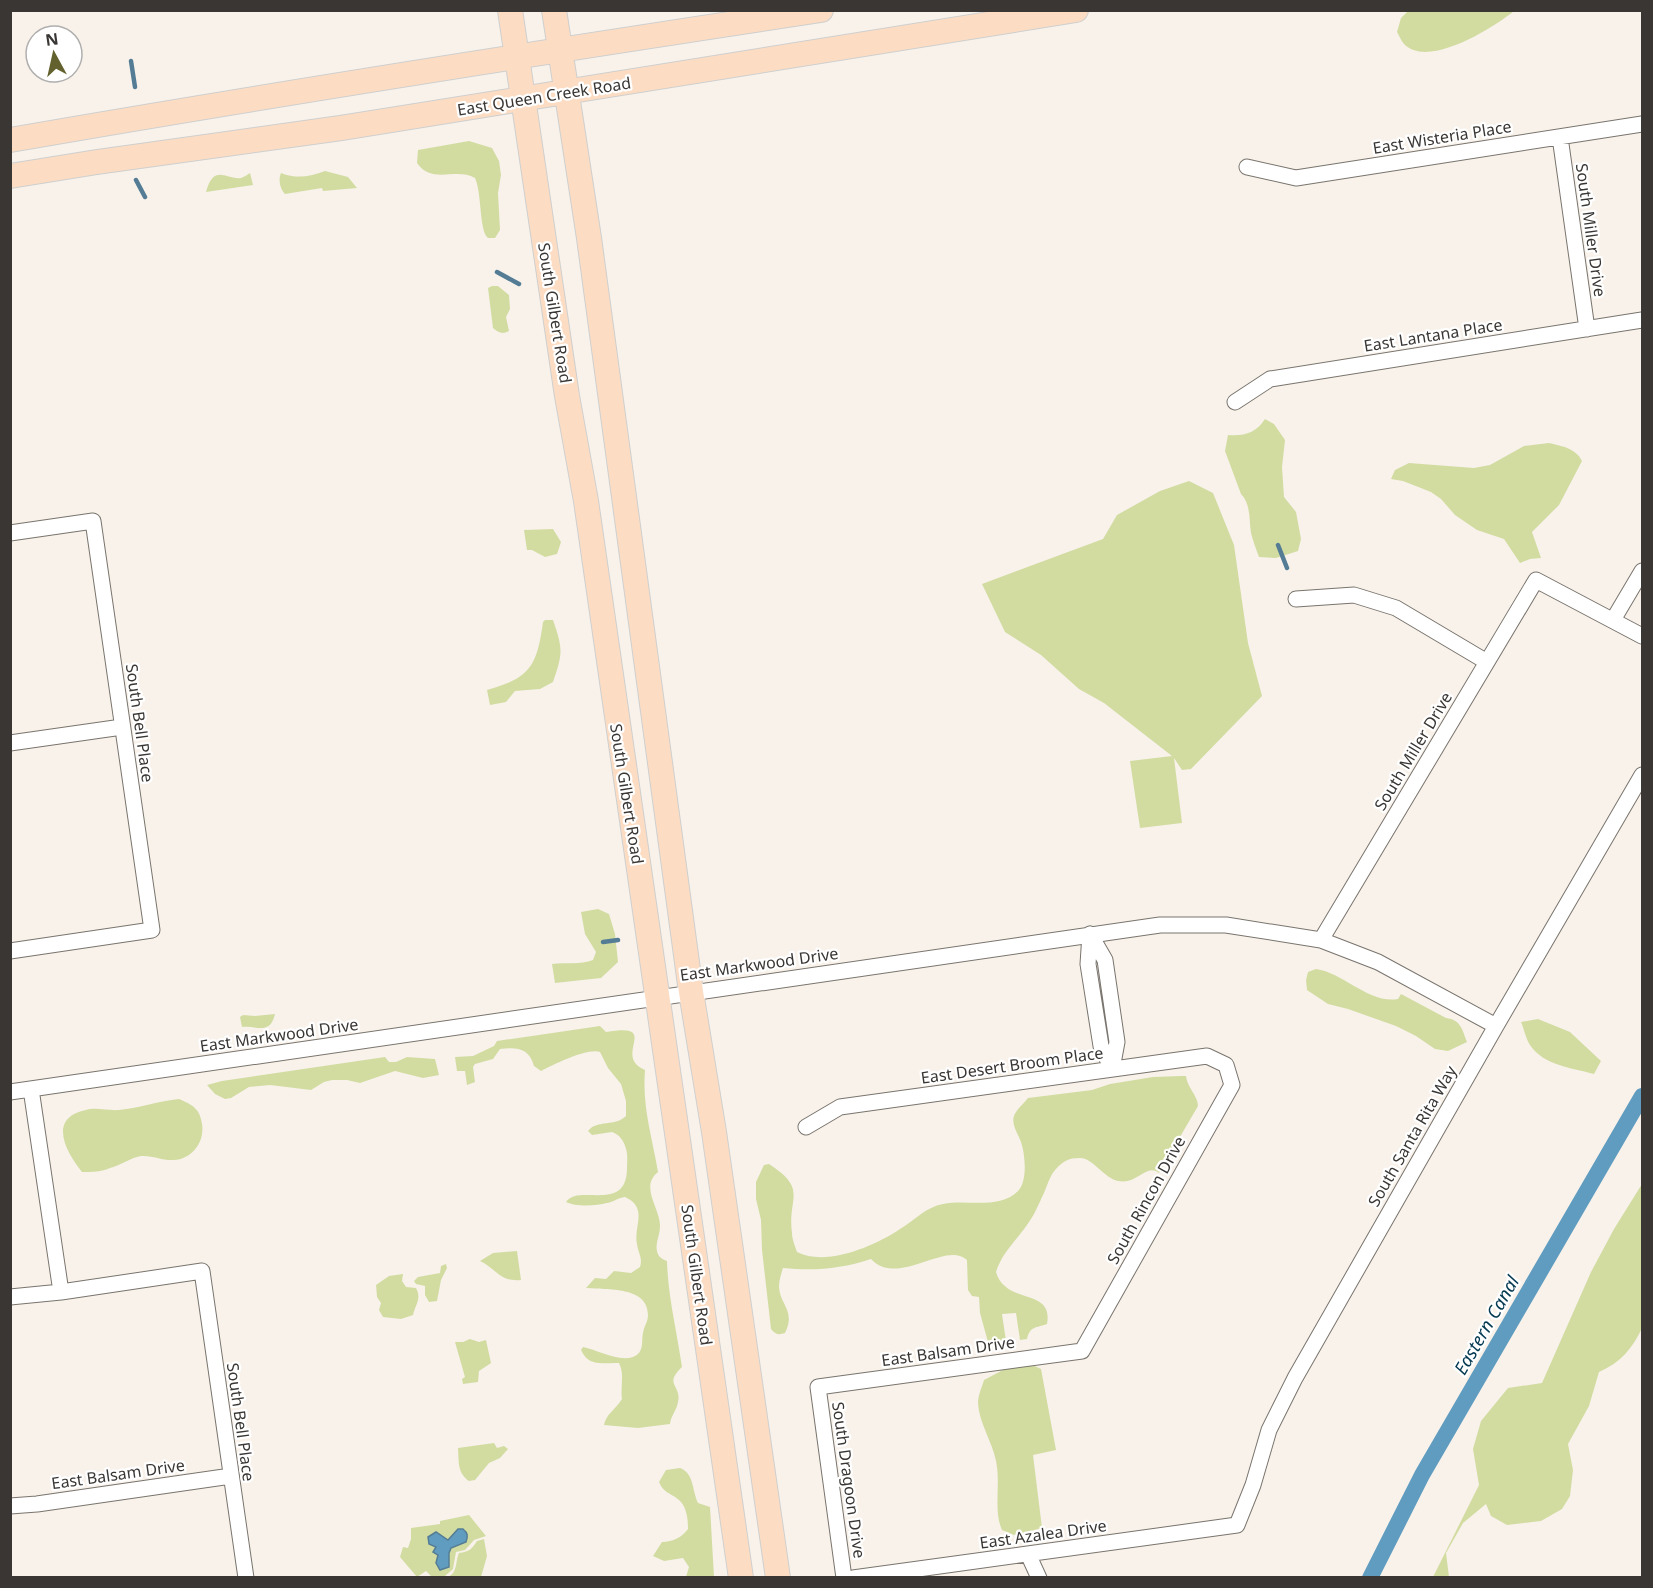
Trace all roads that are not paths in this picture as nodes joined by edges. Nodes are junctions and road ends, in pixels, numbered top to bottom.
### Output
1 (510, 10) edge
2 (554, 10) edge
3 (821, 10) edge
4 (1076, 10) edge
5 (560, 49) junction
6 (517, 56) junction
7 (567, 92) junction
8 (523, 99) junction
9 (1642, 124) edge
10 (91, 126) junction
11 (1560, 137) junction
12 (10, 140) edge
13 (97, 162) junction
14 (1247, 167) dead end
15 (10, 176) edge
16 (1642, 320) edge
17 (1587, 329) junction
18 (1235, 402) dead end
19 (10, 533) edge
20 (1642, 571) edge
21 (1296, 599) dead end
22 (1613, 620) junction
23 (1642, 636) edge
24 (1487, 662) junction
25 (122, 727) junction
26 (10, 743) edge
27 (1642, 775) edge
28 (1090, 934) junction
29 (1321, 940) junction
30 (10, 951) edge
31 (692, 992) junction
32 (658, 997) junction
33 (1496, 1026) junction
34 (1226, 1065) joint
35 (1112, 1069) junction
36 (31, 1089) junction
37 (10, 1092) edge
38 (806, 1127) dead end
39 (61, 1292) junction
40 (10, 1297) edge
41 (1082, 1351) joint
42 (818, 1387) joint
43 (231, 1476) junction
44 (10, 1506) edge
45 (1237, 1525) joint
46 (1028, 1554) junction
47 (246, 1578) edge
48 (741, 1578) edge
49 (778, 1578) edge
50 (844, 1578) edge
51 (853, 1578) edge
52 (1025, 1578) edge
53 (1039, 1578) edge

1 - 6 main road, South Gilbert Road
2 - 5 main road
3 - 5 main road
4 - 7 main road, East Queen Creek Road
5 - 6 main road
5 - 7 main road
6 - 8 main road, South Gilbert Road
6 - 10 main road
7 - 8 main road, East Queen Creek Road
7 - 31 main road
8 - 13 main road, East Queen Creek Road
8 - 32 main road, South Gilbert Road
9 - 11 street, East Wisteria Place
10 - 12 main road
10 - 13 main road
11 - 14 street, East Wisteria Place
11 - 17 street, South Miller Drive
13 - 15 main road, East Queen Creek Road
16 - 17 street, East Lantana Place
17 - 18 street, East Lantana Place
19 - 25 street, South Bell Place
20 - 22 street
21 - 24 street
22 - 23 street
22 - 24 street, South Miller Drive
24 - 29 street, South Miller Drive
25 - 26 street
25 - 30 street, South Bell Place
27 - 33 street, South Santa Rita Way
28 - 29 street, East Markwood Drive
28 - 31 street, East Markwood Drive
28 - 35 street
29 - 33 street, East Markwood Drive
31 - 32 street, East Markwood Drive
31 - 49 main road
32 - 36 street, East Markwood Drive
32 - 48 main road, South Gilbert Road
33 - 45 street, South Santa Rita Way
34 - 35 street, East Desert Broom Place
34 - 41 street, South Rincon Drive
35 - 38 street, East Desert Broom Place
36 - 37 street, East Markwood Drive
36 - 39 street
39 - 40 street
39 - 43 street, South Bell Place
41 - 42 street, East Balsam Drive
42 - 50 street, South Dragoon Drive
43 - 44 street, East Balsam Drive
43 - 47 street, South Bell Place
45 - 46 street, East Azalea Drive
46 - 51 street, East Azalea Drive
46 - 52 street
46 - 53 street

